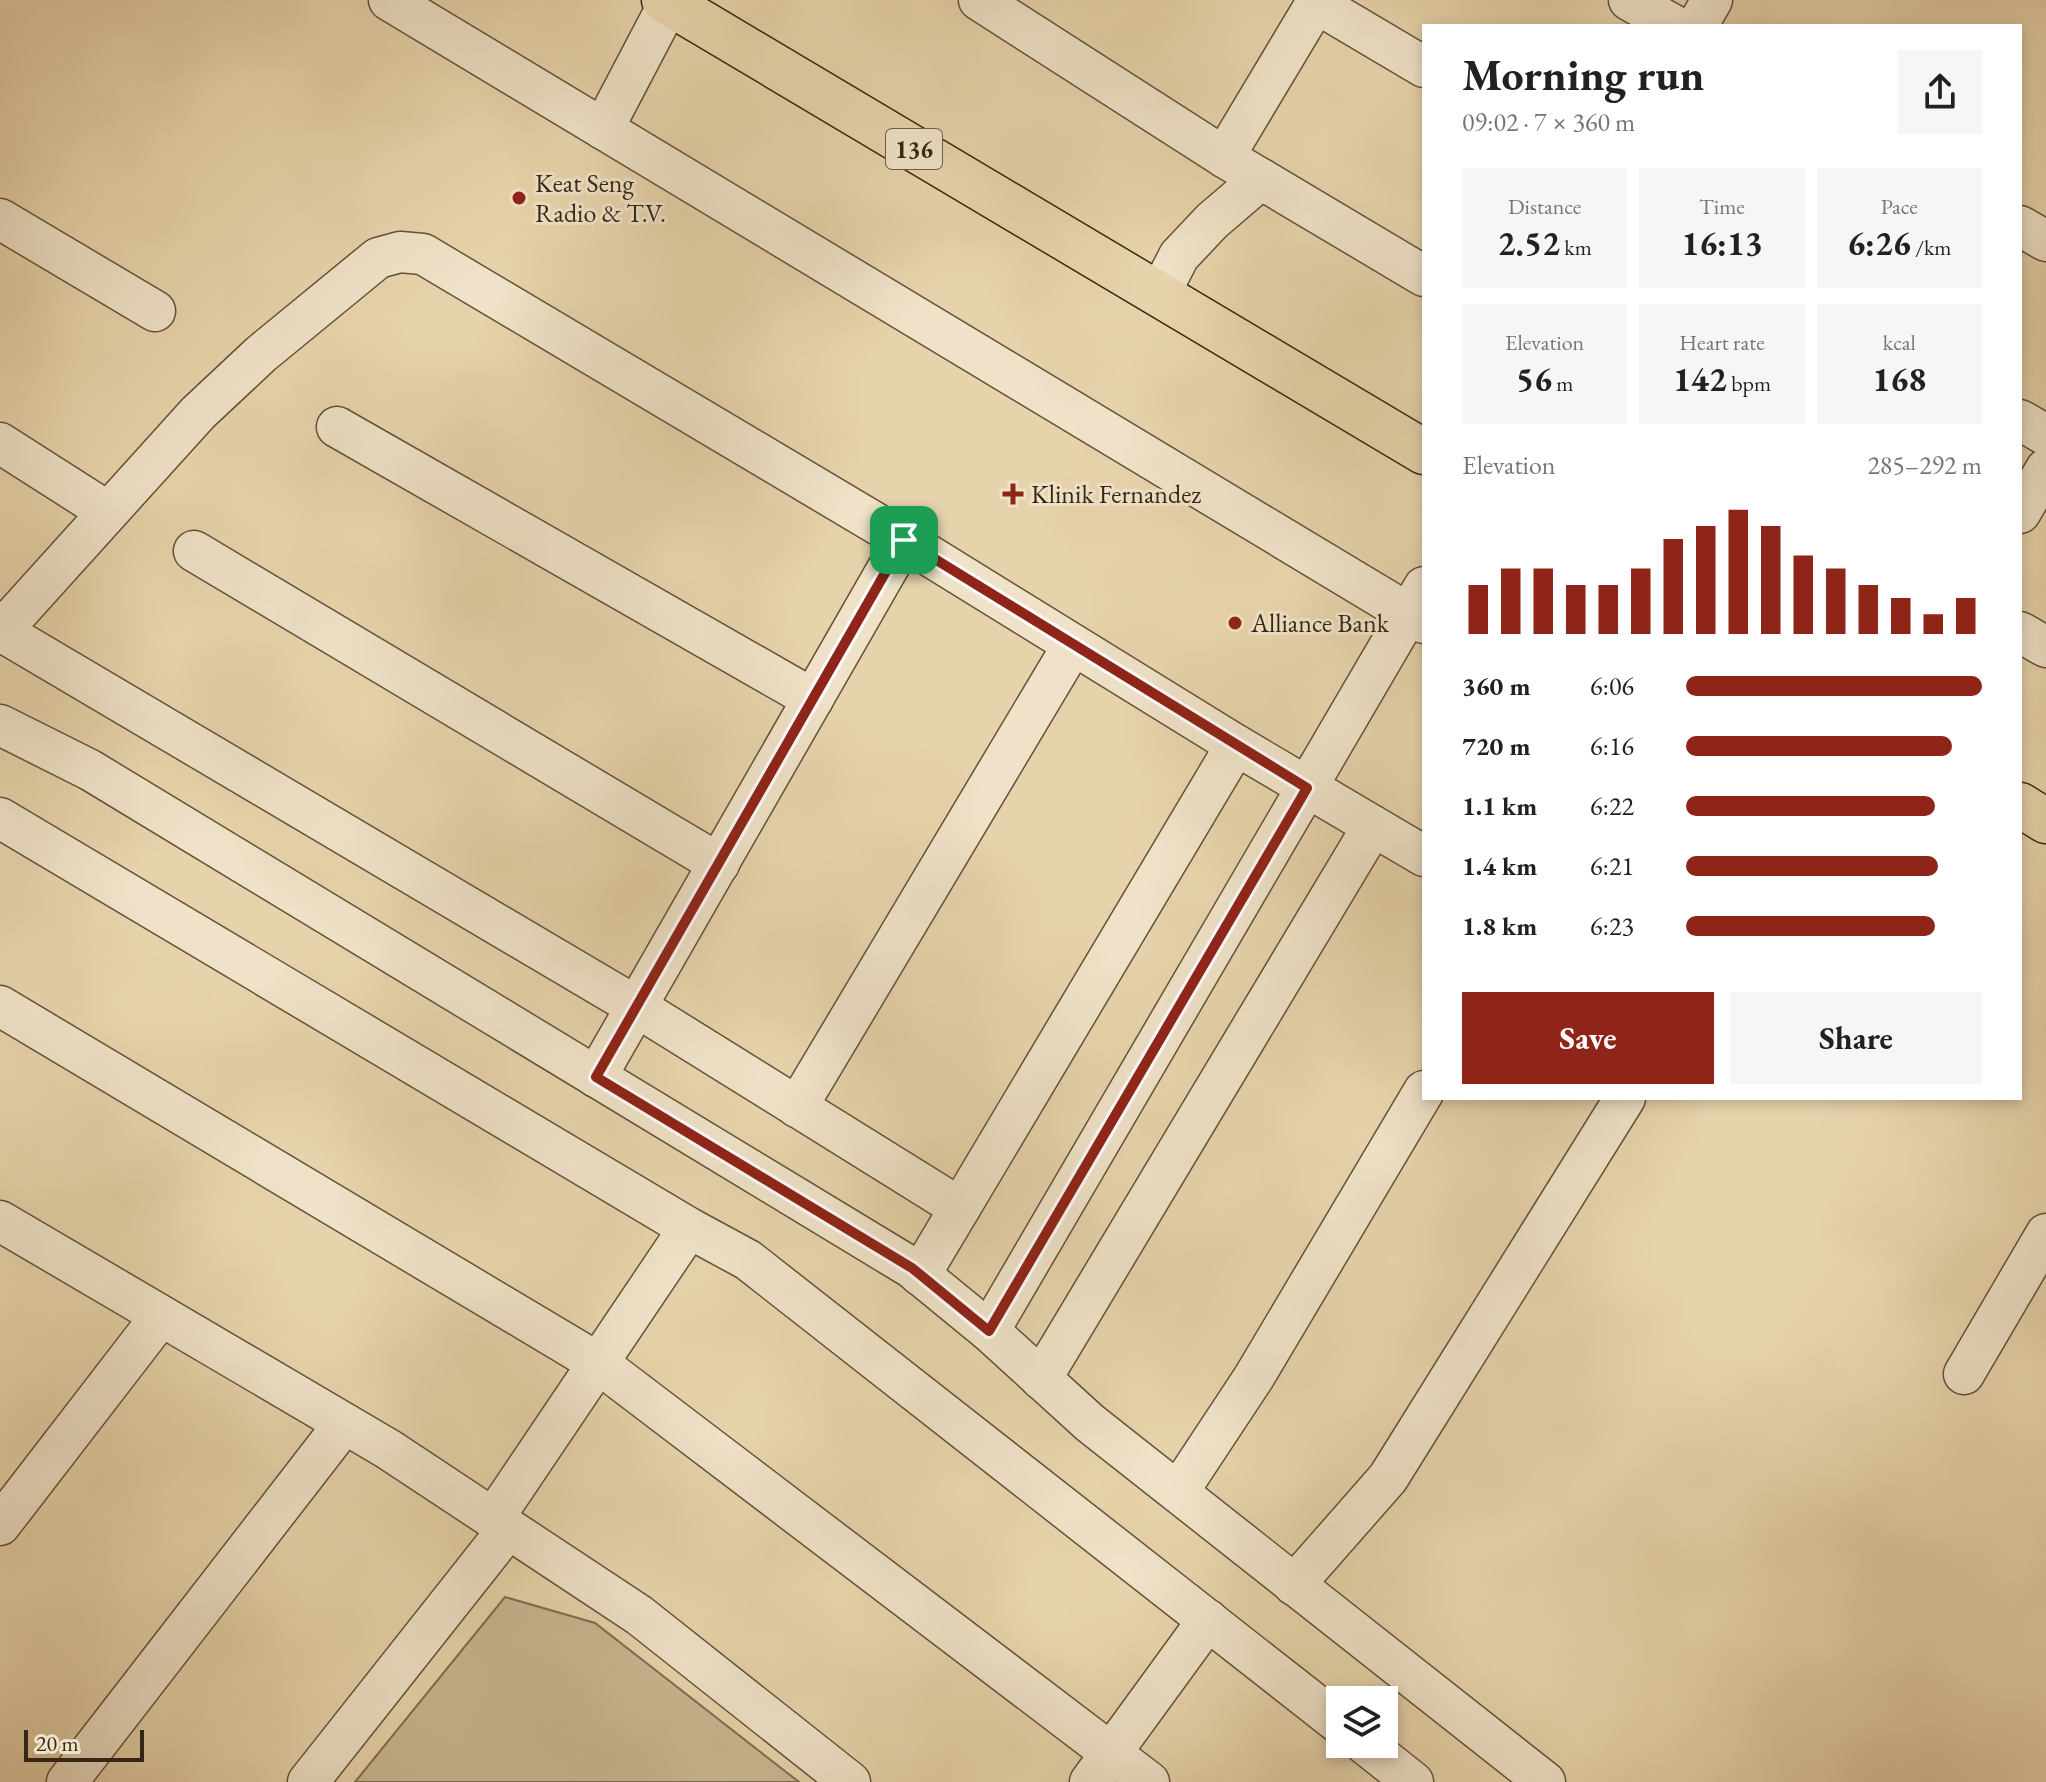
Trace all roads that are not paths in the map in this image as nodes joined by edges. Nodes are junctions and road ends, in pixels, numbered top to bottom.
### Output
1 (389, 0) edge
2 (979, 0) edge
3 (1629, 0) edge
4 (1712, 0) edge
5 (1317, 1) edge
6 (667, 2) edge
7 (1671, 24) edge
8 (1698, 24) edge
9 (1422, 66) edge
10 (603, 129) junction
11 (1224, 157) junction
12 (1261, 179) junction
13 (0, 219) edge
14 (2022, 227) edge
15 (2046, 241) edge
16 (1422, 275) edge
17 (1159, 295) junction
18 (155, 311) dead end
19 (2022, 421) edge
20 (337, 427) dead end
21 (2046, 435) edge
22 (0, 443) edge
23 (1422, 451) edge
24 (2046, 469) edge
25 (2022, 510) edge
26 (108, 512) junction
27 (904, 540) junction
28 (194, 551) dead end
29 (1419, 608) edge
30 (0, 632) edge
31 (2022, 633) edge
32 (1073, 645) junction
33 (2046, 647) edge
34 (813, 699) junction
35 (0, 725) edge
36 (1236, 745) junction
37 (1307, 788) junction
38 (2022, 806) edge
39 (0, 818) edge
40 (2046, 821) edge
41 (1373, 826) junction
42 (1422, 855) edge
43 (719, 864) junction
44 (0, 1006) edge
45 (637, 1007) junction
46 (596, 1077) junction
47 (1422, 1094) edge
48 (1624, 1100) edge
49 (797, 1107) junction
50 (960, 1208) junction
51 (0, 1221) edge
52 (689, 1228) junction
53 (2046, 1234) edge
54 (920, 1275) junction
55 (161, 1316) junction
56 (989, 1331) junction
57 (598, 1363) junction
58 (1964, 1374) dead end
59 (1041, 1379) junction
60 (344, 1424) junction
61 (1178, 1492) junction
62 (501, 1524) junction
63 (0, 1525) edge
64 (1294, 1585) junction
65 (1208, 1620) junction
66 (1326, 1713) edge
67 (1383, 1758) edge
68 (1101, 1768) edge
69 (67, 1782) edge
70 (308, 1782) edge
71 (850, 1782) edge
72 (1149, 1782) edge
73 (1413, 1782) edge
74 (1545, 1782) edge

1 - 10 street
2 - 11 street
3 - 7 street
4 - 8 street
5 - 9 street
5 - 11 street
6 - 10 street
6 - 17 main road, 136
10 - 29 street
11 - 12 street
12 - 16 street
12 - 17 street
13 - 18 street
14 - 15 street
17 - 23 main road, 136
19 - 21 street
20 - 34 street
22 - 26 street
24 - 25 street
26 - 27 street
26 - 30 street
27 - 32 street
27 - 34 street
28 - 43 street
29 - 37 street
30 - 45 street
31 - 33 street
32 - 36 street
32 - 49 street
34 - 43 street
35 - 46 street
36 - 37 street
36 - 50 street
37 - 41 street
37 - 56 street
38 - 40 main road
39 - 52 street
41 - 42 street
41 - 59 street
43 - 45 street
44 - 57 street
45 - 46 street
45 - 49 street
46 - 54 street
47 - 61 street
48 - 64 street
49 - 50 street
50 - 54 street
51 - 55 street
52 - 57 street
52 - 65 street
53 - 58 street
54 - 56 street
55 - 60 street
55 - 63 street
56 - 59 street
57 - 62 street
57 - 68 street
59 - 61 street
60 - 62 street
60 - 69 street
61 - 64 street
62 - 70 street
62 - 71 street
64 - 74 street
65 - 66 street
65 - 68 street
67 - 73 street
68 - 72 street

